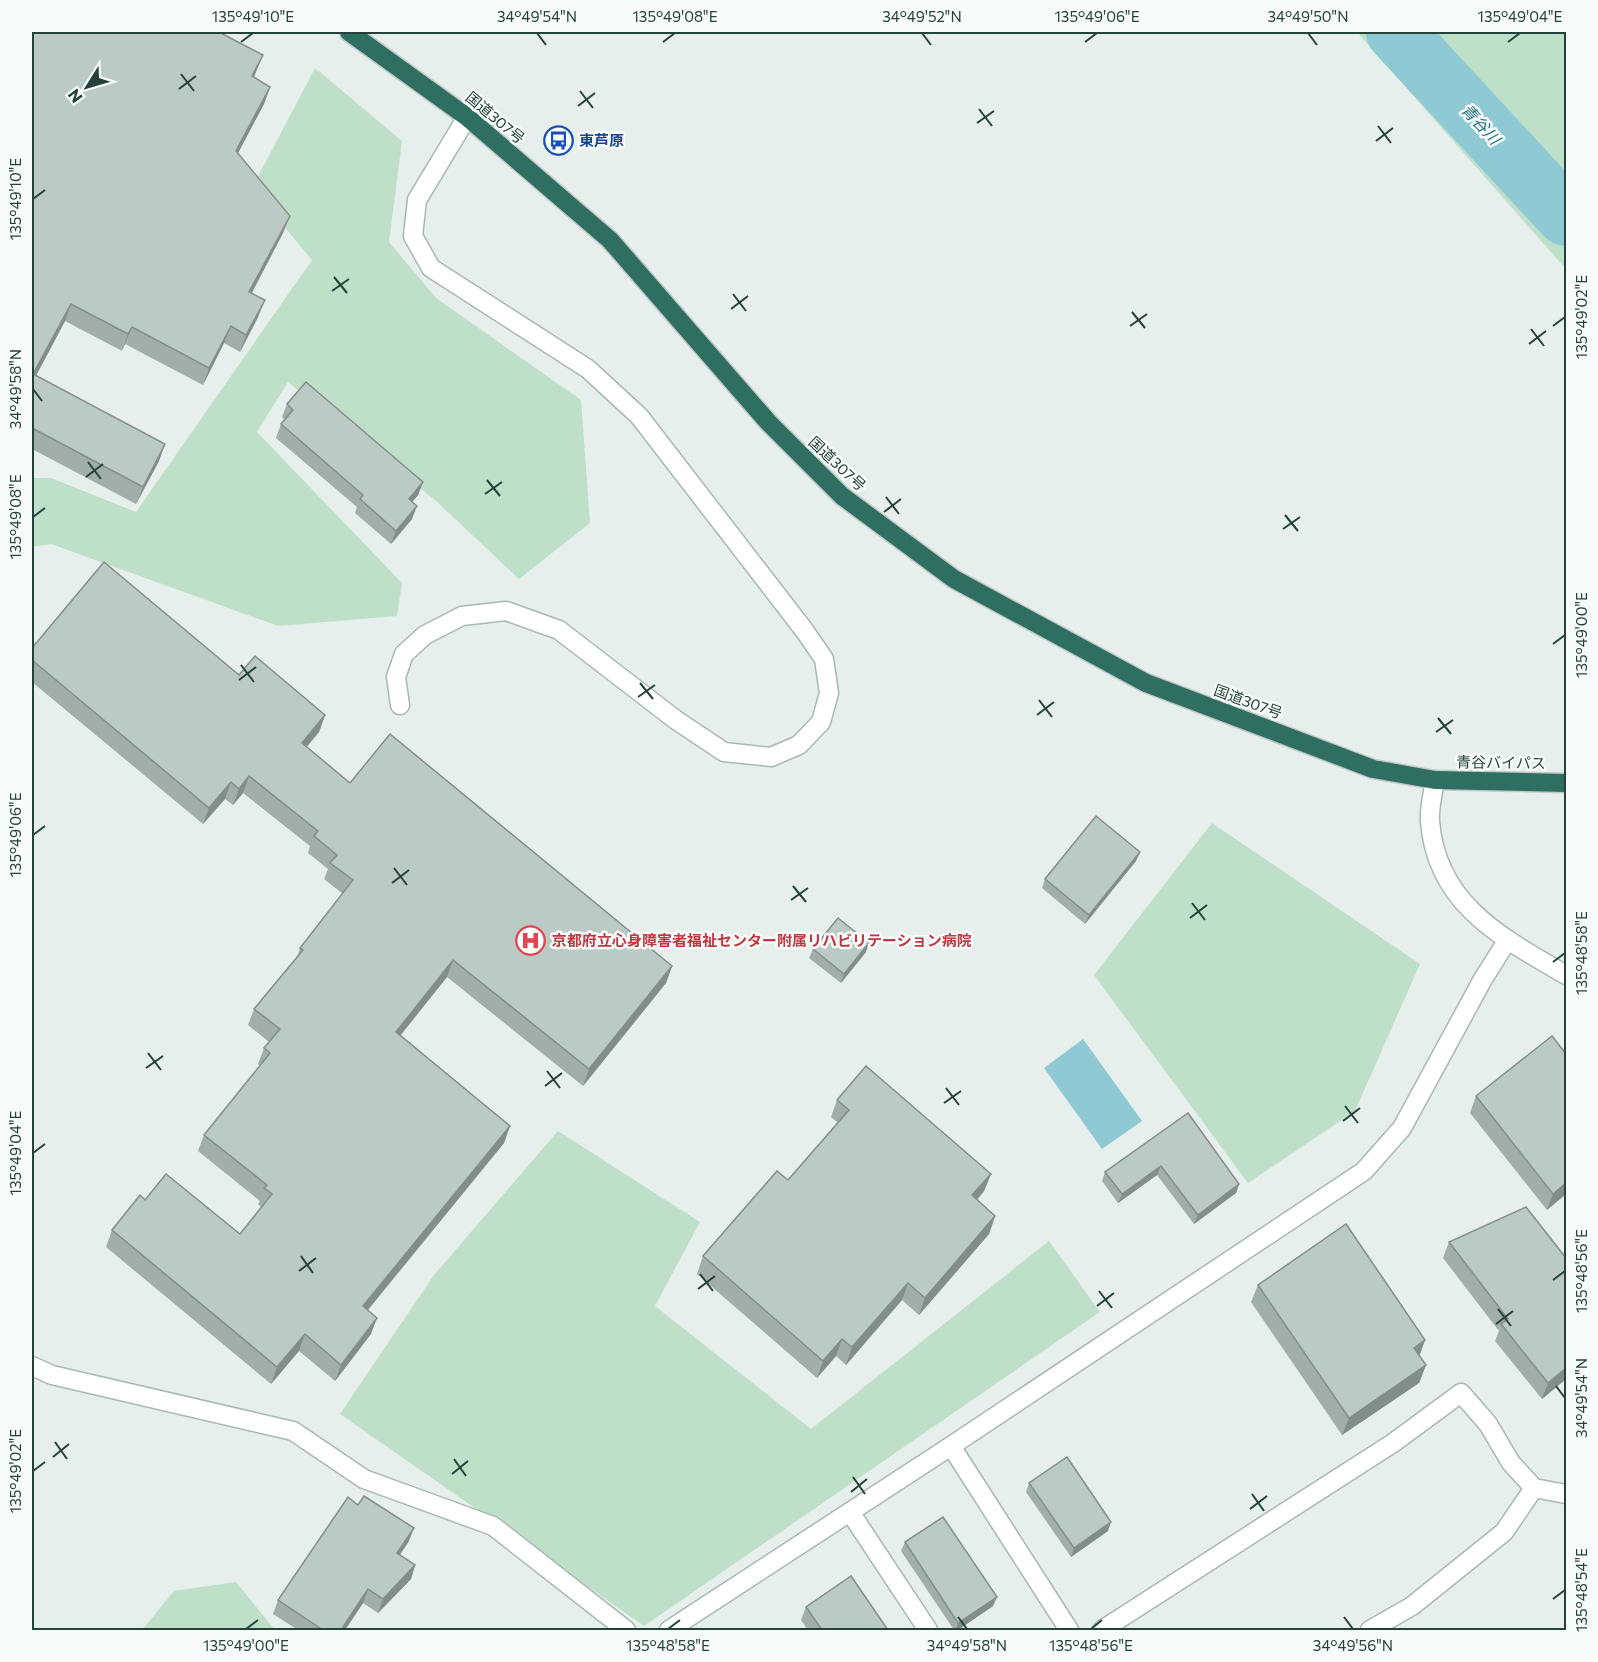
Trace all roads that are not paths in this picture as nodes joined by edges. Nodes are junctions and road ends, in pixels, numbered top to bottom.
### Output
1 (349, 32) edge
2 (467, 117) junction
3 (400, 705) dead end
4 (1435, 780) junction
5 (1566, 783) edge
6 (1508, 941) junction
7 (1566, 975) edge
8 (32, 1366) edge
9 (951, 1446) junction
10 (1534, 1488) junction
11 (1566, 1494) edge
12 (850, 1512) junction
13 (626, 1630) edge
14 (669, 1630) edge
15 (928, 1630) edge
16 (1070, 1630) edge
17 (1102, 1630) edge
18 (1370, 1630) edge

1 - 2 highway, 国道307号
2 - 3 street
2 - 4 highway, 国道307号
4 - 5 highway, 青谷バイパス
4 - 6 street
6 - 7 street
6 - 9 street
8 - 13 street
9 - 12 street
9 - 16 street
10 - 11 street
10 - 17 street
10 - 18 street
12 - 14 street
12 - 15 street

